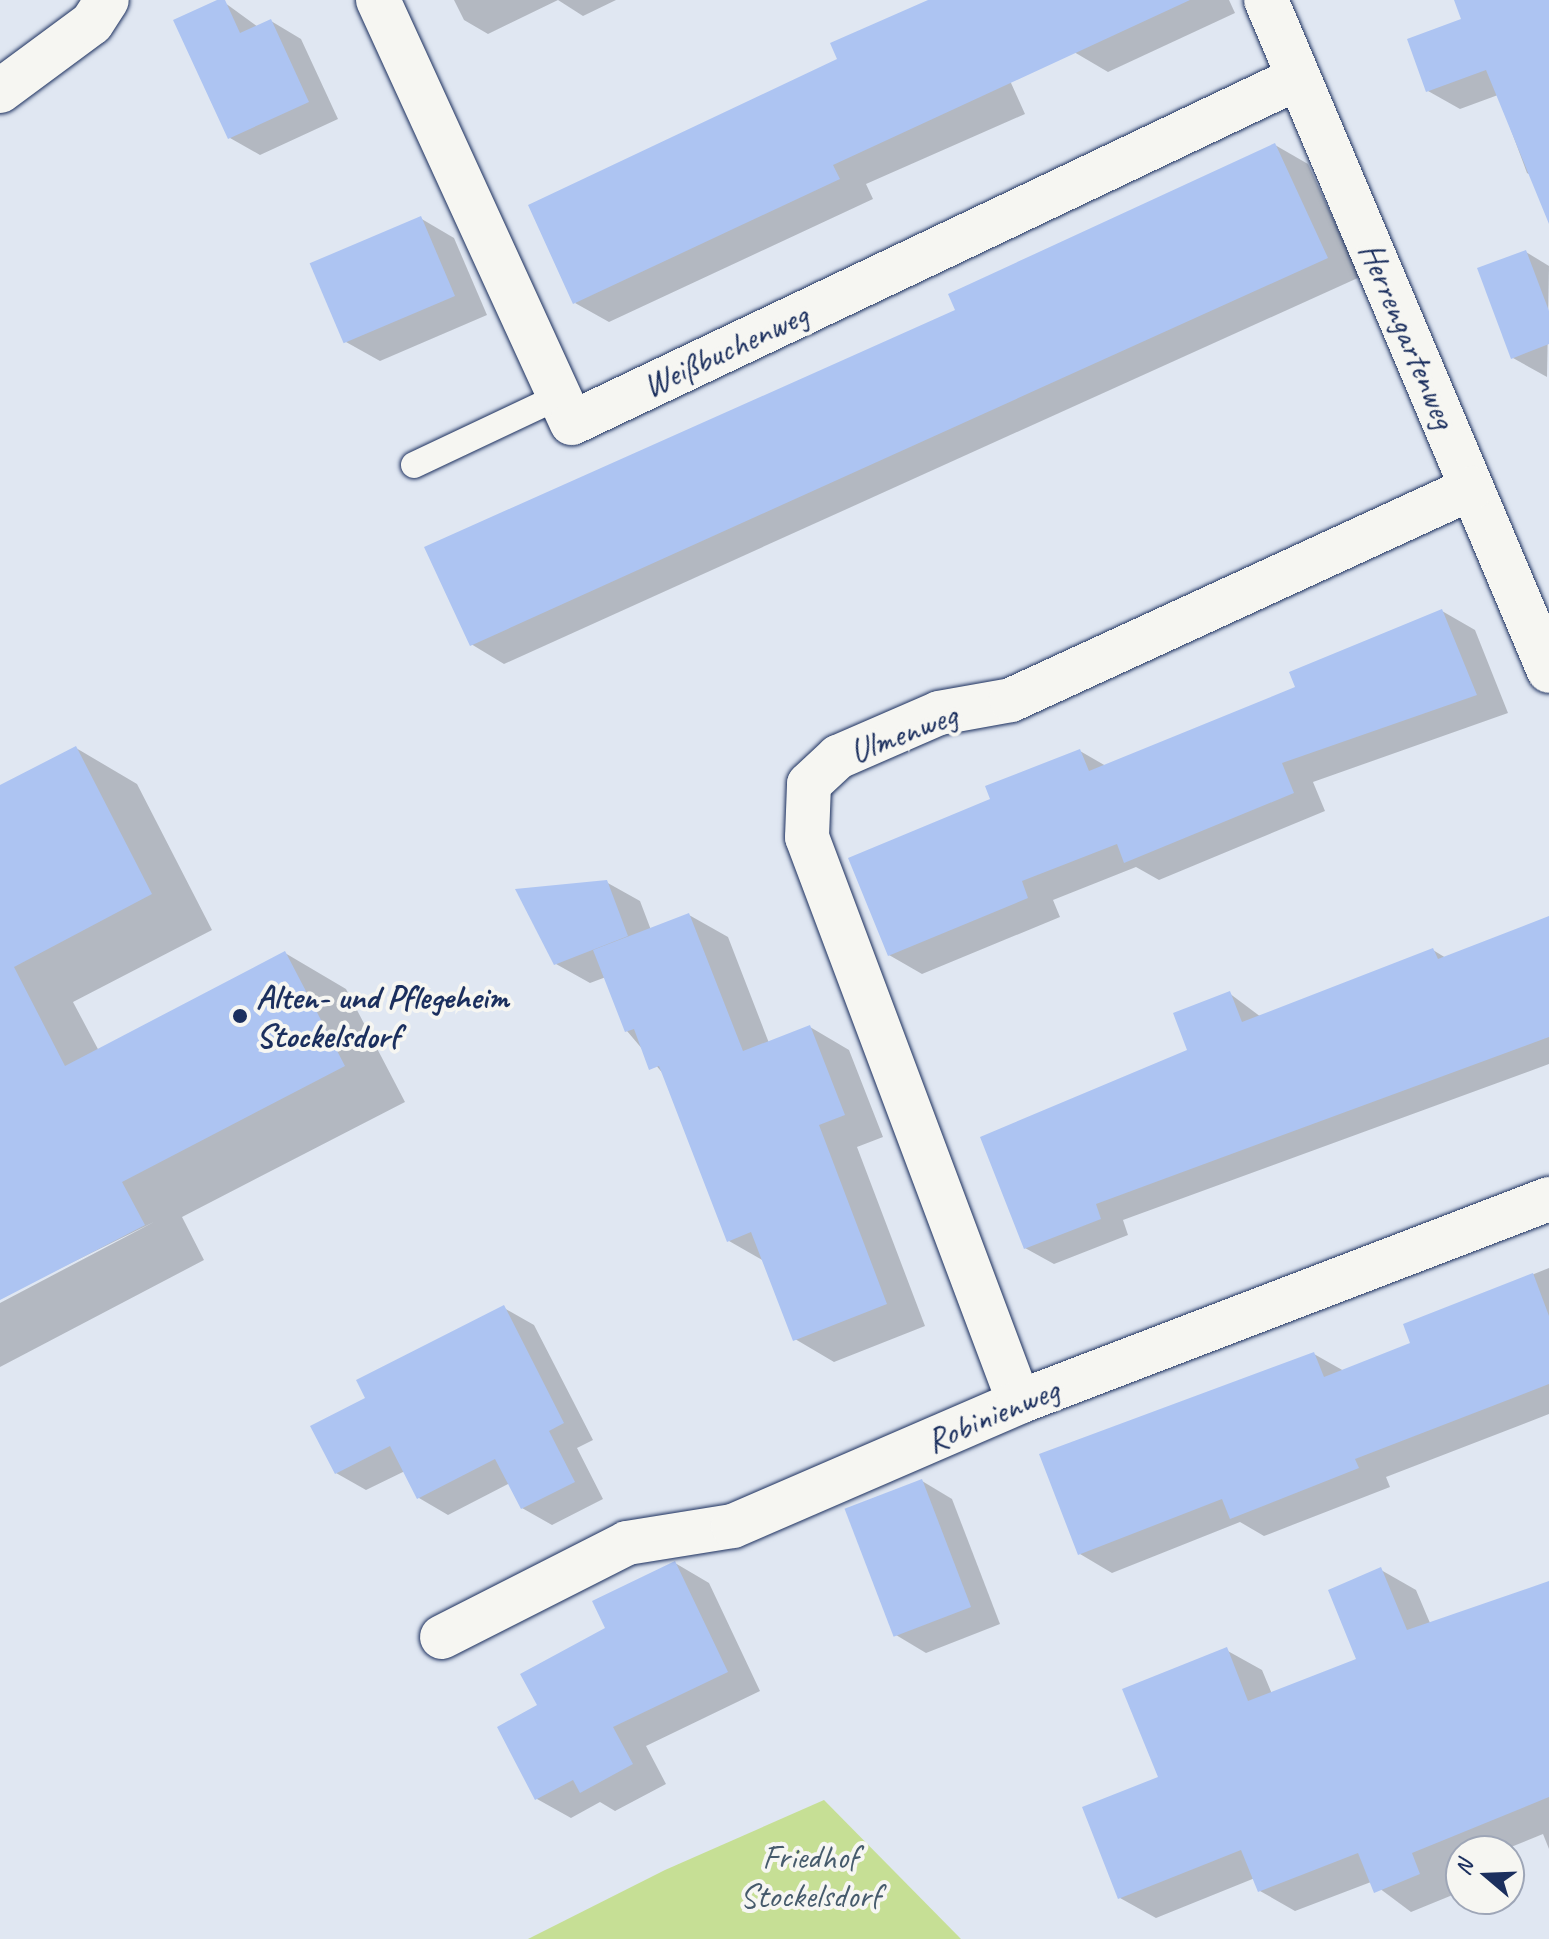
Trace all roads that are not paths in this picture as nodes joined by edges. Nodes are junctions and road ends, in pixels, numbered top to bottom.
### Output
1 (107, 0) edge
2 (378, 0) edge
3 (1266, 0) edge
4 (1298, 78) junction
5 (0, 91) edge
6 (560, 396) junction
7 (414, 465) dead end
8 (1472, 488) junction
9 (1549, 671) edge
10 (1549, 1199) edge
11 (1019, 1402) junction
12 (442, 1637) dead end

1 - 5 street
2 - 6 street, Weißbuchenweg
3 - 4 street, Herrengartenweg
4 - 6 street, Weißbuchenweg
4 - 8 street, Herrengartenweg
6 - 7 lane
8 - 9 street, Herrengartenweg
8 - 11 street, Ulmenweg
10 - 11 street, Robinienweg
11 - 12 street, Robinienweg

